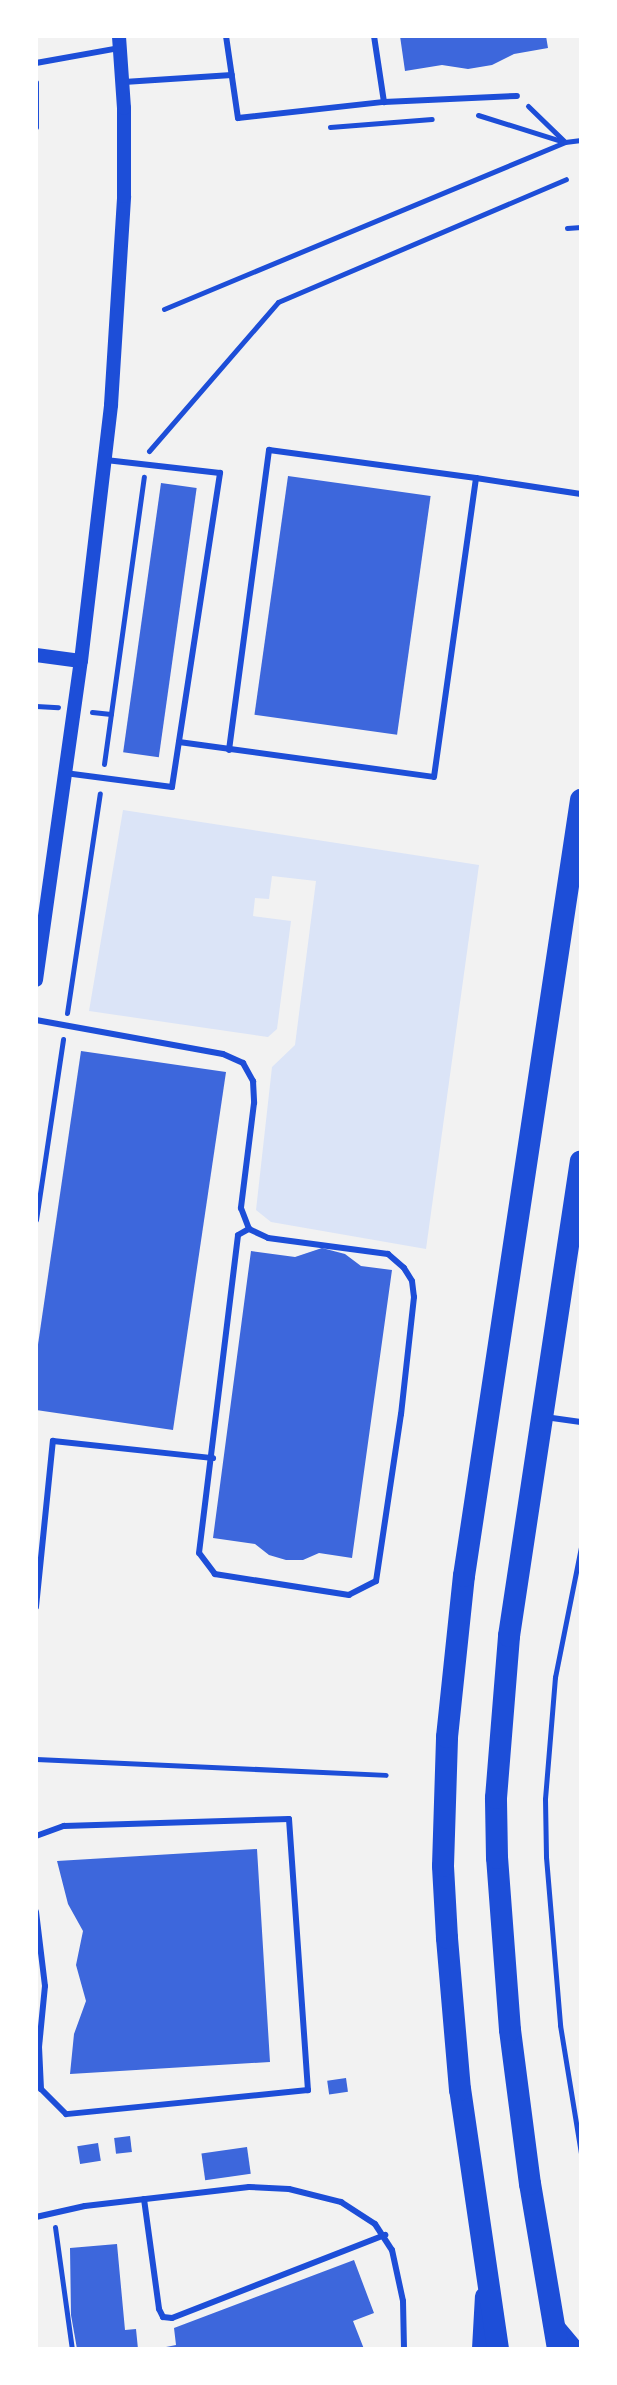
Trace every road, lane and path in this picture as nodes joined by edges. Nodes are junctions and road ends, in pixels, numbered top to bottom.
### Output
1 (226, 36) edge
2 (374, 36) edge
3 (119, 42) edge
4 (36, 63) edge
5 (232, 75) junction
6 (36, 82) edge
7 (122, 82) junction
8 (517, 96) joint
9 (384, 102) junction
10 (36, 127) edge
11 (581, 140) edge
12 (565, 142) junction
13 (566, 179) dead end
14 (581, 227) edge
15 (567, 228) dead end
16 (164, 309) dead end
17 (105, 459) junction
18 (146, 466) junction
19 (476, 478) junction
20 (581, 494) edge
21 (36, 655) edge
22 (81, 661) junction
23 (179, 742) junction
24 (229, 750) junction
25 (65, 773) junction
26 (102, 779) junction
27 (581, 800) edge
28 (36, 980) edge
29 (36, 1020) edge
30 (65, 1026) junction
31 (581, 1161) edge
32 (36, 1220) edge
33 (249, 1229) junction
34 (541, 1417) junction
35 (581, 1422) edge
36 (213, 1458) junction
37 (36, 1494) edge
38 (45, 1495) junction
39 (581, 1547) edge
40 (36, 1607) edge
41 (36, 1759) edge
42 (386, 1775) dead end
43 (36, 1836) edge
44 (36, 1912) edge
45 (40, 1967) edge
46 (581, 2153) edge
47 (144, 2199) junction
48 (54, 2212) junction
49 (36, 2217) edge
50 (385, 2235) junction
51 (485, 2266) junction
52 (552, 2318) junction
53 (72, 2349) edge
54 (404, 2349) edge
55 (480, 2349) edge
56 (498, 2349) edge
57 (558, 2349) edge
58 (577, 2349) edge

1 - 5 lane
2 - 9 lane
3 - 4 lane
3 - 7 street
5 - 7 lane
5 - 9 lane
6 - 10 path
7 - 17 street
8 - 9 lane
8 - 12 path
11 - 12 path
12 - 16 path
13 - 18 path
14 - 15 path
17 - 18 lane
17 - 22 street
18 - 23 lane
18 - 26 path
19 - 20 lane
19 - 24 lane
19 - 24 lane
21 - 22 street
22 - 25 street
23 - 24 lane
23 - 26 lane
25 - 26 lane
25 - 28 street
26 - 30 path
27 - 51 highway
29 - 30 lane
30 - 32 path
30 - 33 lane
31 - 34 highway
33 - 36 lane
33 - 36 lane
34 - 35 lane
34 - 52 highway
36 - 38 lane
37 - 38 lane
38 - 40 lane
39 - 46 path
41 - 42 path
43 - 45 lane
44 - 45 lane
47 - 48 lane
47 - 50 lane
47 - 50 lane
48 - 49 lane
48 - 53 path
50 - 54 lane
51 - 55 main road
51 - 56 highway
52 - 57 highway
52 - 58 street

